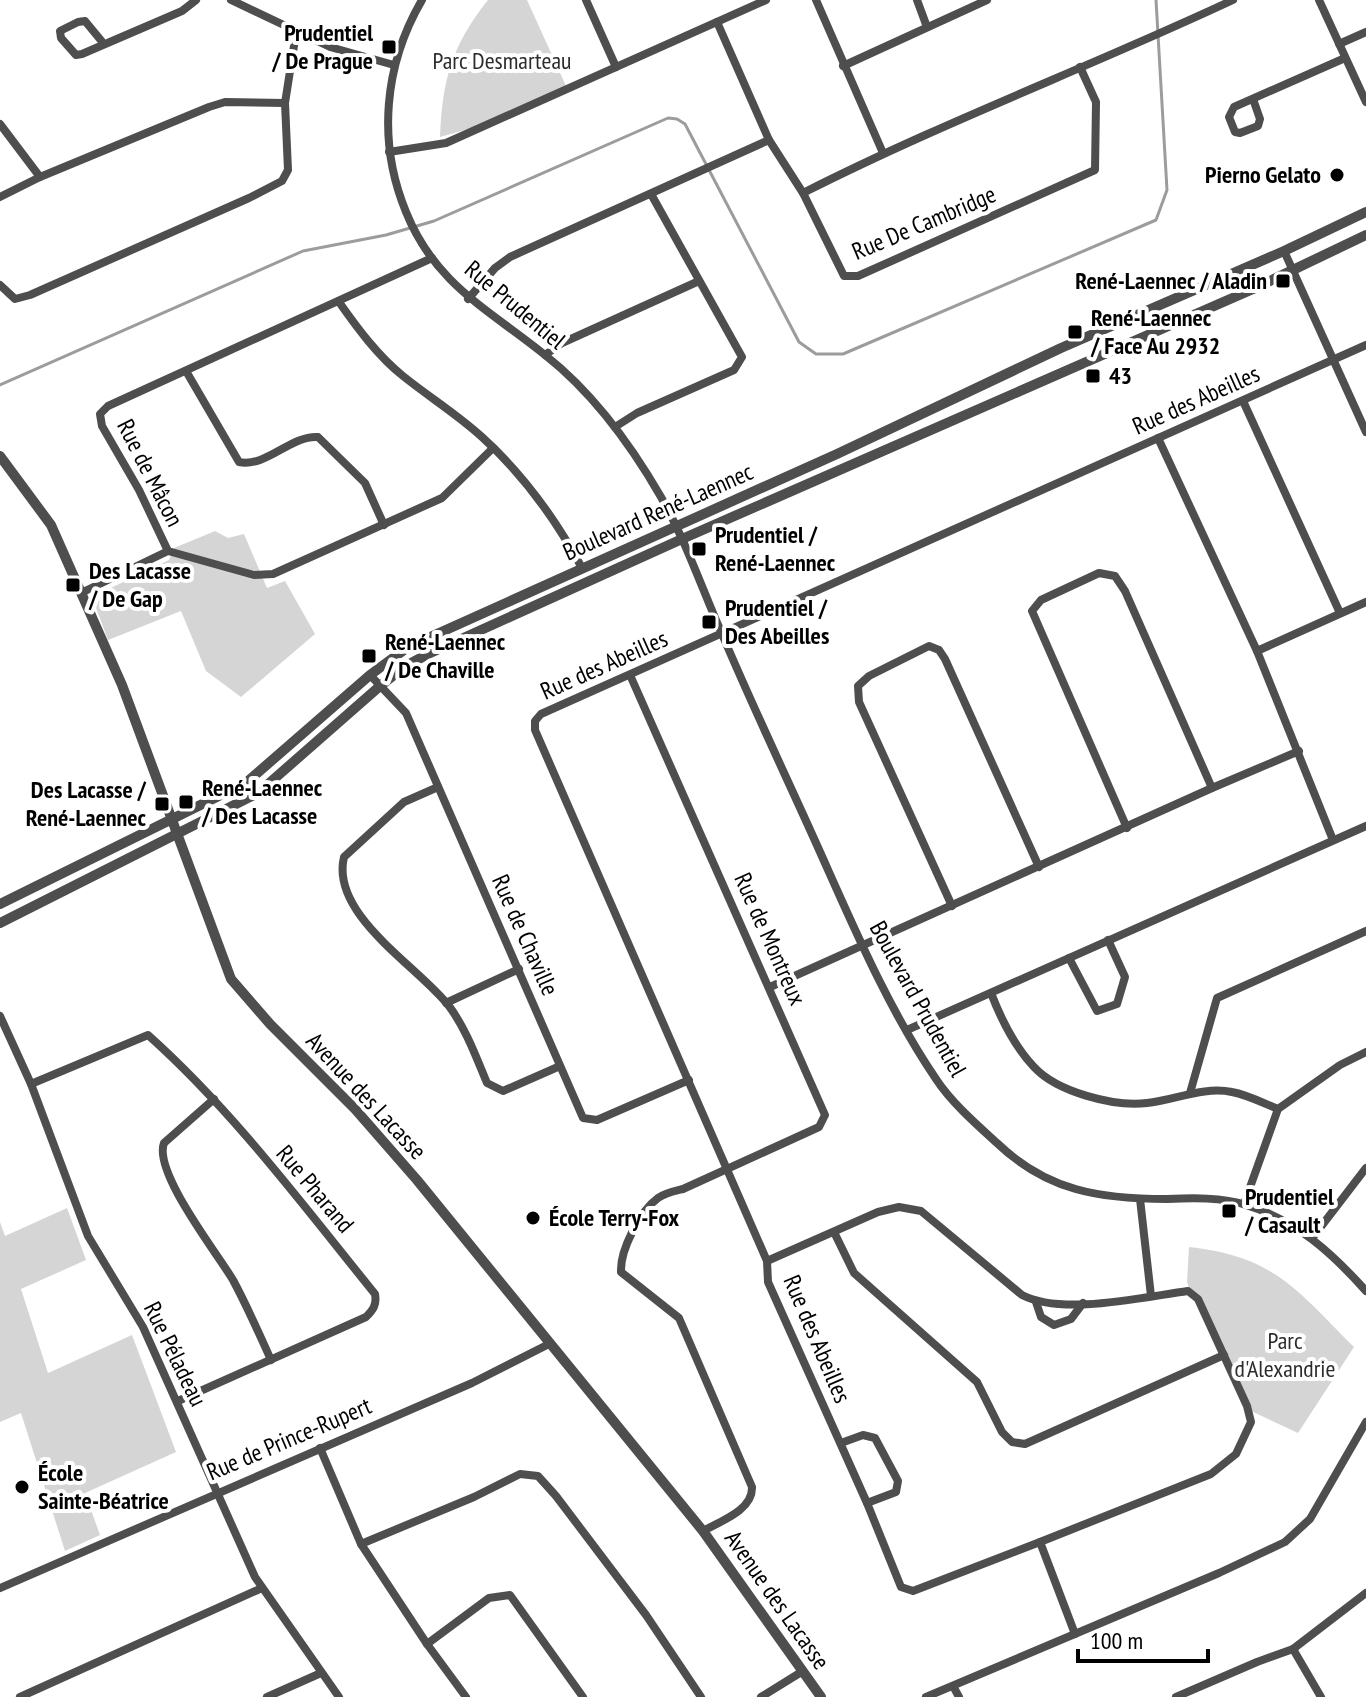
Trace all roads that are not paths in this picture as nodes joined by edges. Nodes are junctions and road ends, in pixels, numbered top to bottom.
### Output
1 (196, 0) edge
2 (231, 0) edge
3 (422, 0) edge
4 (586, 0) edge
5 (766, 0) edge
6 (816, 0) edge
7 (917, 0) edge
8 (987, 0) edge
9 (1233, 0) edge
10 (1319, 0) edge
11 (717, 22) junction
12 (927, 27) junction
13 (1366, 32) edge
14 (296, 33) junction
15 (104, 44) junction
16 (1339, 44) junction
17 (1345, 58) junction
18 (394, 65) junction
19 (843, 66) junction
20 (616, 67) junction
21 (1080, 67) junction
22 (1253, 99) junction
23 (1366, 102) edge
24 (285, 103) junction
25 (0, 124) edge
26 (769, 140) junction
27 (389, 152) junction
28 (883, 153) junction
29 (40, 177) junction
30 (803, 193) junction
31 (651, 194) junction
32 (0, 197) edge
33 (1366, 212) edge
34 (1366, 235) edge
35 (1284, 251) junction
36 (432, 258) junction
37 (1292, 269) junction
38 (699, 281) junction
39 (0, 285) edge
40 (468, 299) junction
41 (339, 302) junction
42 (1366, 345) edge
43 (545, 355) junction
44 (1333, 361) junction
45 (186, 371) junction
46 (1243, 401) junction
47 (615, 427) junction
48 (1366, 432) edge
49 (1158, 438) junction
50 (493, 448) junction
51 (0, 456) edge
52 (384, 525) junction
53 (676, 526) junction
54 (682, 539) junction
55 (168, 551) junction
56 (582, 568) junction
57 (81, 593) junction
58 (1366, 602) edge
59 (1340, 613) junction
60 (722, 635) junction
61 (1257, 651) junction
62 (370, 675) junction
63 (630, 675) junction
64 (380, 686) junction
65 (1299, 751) junction
66 (438, 787) junction
67 (1212, 788) junction
68 (170, 819) junction
69 (1366, 826) edge
70 (1127, 828) junction
71 (176, 835) junction
72 (1333, 840) junction
73 (1039, 867) junction
74 (0, 904) edge
75 (952, 906) junction
76 (0, 923) edge
77 (1366, 931) edge
78 (1108, 940) junction
79 (862, 945) junction
80 (1069, 958) junction
81 (519, 969) junction
82 (770, 987) junction
83 (991, 993) junction
84 (446, 1003) junction
85 (0, 1016) edge
86 (907, 1030) junction
87 (1366, 1052) edge
88 (560, 1066) junction
89 (689, 1080) junction
90 (31, 1084) junction
91 (1190, 1093) junction
92 (214, 1099) junction
93 (1278, 1109) junction
94 (726, 1168) junction
95 (1366, 1168) edge
96 (1140, 1199) junction
97 (1244, 1204) junction
98 (834, 1232) junction
99 (1313, 1237) junction
100 (767, 1261) junction
101 (1366, 1291) edge
102 (1151, 1296) junction
103 (1036, 1302) junction
104 (1083, 1303) junction
105 (549, 1344) junction
106 (1224, 1355) junction
107 (271, 1360) junction
108 (178, 1401) junction
109 (1366, 1422) edge
110 (1363, 1433) edge
111 (841, 1443) junction
112 (320, 1448) junction
113 (217, 1493) junction
114 (867, 1503) junction
115 (703, 1531) junction
116 (1040, 1542) junction
117 (361, 1544) junction
118 (0, 1588) edge
119 (262, 1588) junction
120 (1364, 1598) edge
121 (1075, 1634) junction
122 (427, 1644) junction
123 (1293, 1649) junction
124 (803, 1671) junction
125 (321, 1673) junction
126 (953, 1686) junction
127 (1201, 1687) junction
128 (20, 1697) edge
129 (267, 1697) edge
130 (339, 1697) edge
131 (466, 1697) edge
132 (583, 1697) edge
133 (701, 1697) edge
134 (761, 1697) edge
135 (821, 1697) edge
136 (926, 1697) edge
137 (959, 1697) edge
138 (1176, 1697) edge
139 (1206, 1697) edge
140 (1321, 1697) edge

1 - 15 street
2 - 14 street
3 - 18 street, Rue Prudentiel
4 - 20 street
5 - 11 street
6 - 19 street
7 - 12 street
8 - 12 street
9 - 21 street
10 - 16 street
11 - 20 street
11 - 26 street, Rue De Cambridge
12 - 19 street
13 - 16 street
14 - 18 street
14 - 24 street
15 - 15 street
16 - 17 street
17 - 22 street
17 - 23 street
18 - 27 street, Rue Prudentiel
19 - 28 street
20 - 27 street
21 - 28 street
21 - 30 street, Rue De Cambridge
22 - 22 street
24 - 29 street
24 - 39 street
25 - 29 street
26 - 30 street, Rue De Cambridge
26 - 31 street
27 - 36 street, Rue Prudentiel
28 - 30 street
29 - 32 street
31 - 38 street
31 - 40 street
33 - 35 street, Boulevard René-Laennec
34 - 37 street, Boulevard René-Laennec
35 - 37 street
35 - 53 street, Boulevard René-Laennec
36 - 40 street, Rue Prudentiel
36 - 41 street, Rue de Mâcon
37 - 44 street
37 - 54 street, Boulevard René-Laennec
38 - 43 street
38 - 47 street
40 - 43 street, Rue Prudentiel
41 - 45 street, Rue de Mâcon
41 - 50 street
42 - 44 street, Rue des Abeilles
43 - 47 street, Rue Prudentiel
44 - 46 street, Rue des Abeilles
44 - 48 street
45 - 52 street
45 - 55 street, Rue de Mâcon
46 - 49 street, Rue des Abeilles
46 - 59 street
47 - 53 street, Rue Prudentiel
49 - 60 street, Rue des Abeilles
49 - 61 street
50 - 52 street, Rue de Mâcon
50 - 56 street
51 - 57 street, Avenue des Lacasse
52 - 55 street, Rue de Mâcon
53 - 54 street, Boulevard Prudentiel
53 - 56 street, Boulevard René-Laennec
54 - 60 street, Boulevard Prudentiel
54 - 64 street, Boulevard René-Laennec
55 - 57 street
56 - 62 street, Boulevard René-Laennec
57 - 68 street, Avenue des Lacasse
58 - 59 street
59 - 61 street
60 - 63 street, Rue des Abeilles
60 - 79 street, Boulevard Prudentiel
61 - 65 street
62 - 64 street, Rue de Chaville
62 - 68 street, Boulevard René-Laennec
63 - 82 street, Rue de Montreux
63 - 89 street, Rue des Abeilles
64 - 66 street, Rue de Chaville
64 - 71 street, Boulevard René-Laennec
65 - 67 street
65 - 72 street
66 - 81 street, Rue de Chaville
66 - 84 street
67 - 70 street
67 - 70 street
68 - 71 street, Avenue des Lacasse
68 - 74 street, Boulevard René-Laennec
69 - 72 street
70 - 73 street
71 - 76 street, Boulevard René-Laennec
71 - 105 street, Avenue des Lacasse
72 - 78 street
73 - 75 street
73 - 75 street
75 - 79 street
77 - 91 street
78 - 80 street
78 - 80 street
79 - 82 street
79 - 86 street, Boulevard Prudentiel
80 - 83 street
81 - 84 street
81 - 88 street, Rue de Chaville
82 - 94 street, Rue de Montreux
83 - 86 street
83 - 91 street
84 - 88 street
85 - 90 street, Rue Péladeau
86 - 96 street, Boulevard Prudentiel
87 - 93 street
88 - 89 street, Rue de Chaville
89 - 94 street, Rue des Abeilles
90 - 92 street, Rue Pharand
90 - 108 street, Rue Péladeau
91 - 93 street
92 - 107 street
92 - 107 street, Rue Pharand
93 - 97 street
94 - 100 street, Rue des Abeilles
94 - 115 street, Rue de Montreux
95 - 99 street
96 - 97 street, Boulevard Prudentiel
96 - 102 street
97 - 99 street, Boulevard Prudentiel
98 - 100 street
98 - 103 street
98 - 106 street
99 - 101 street, Boulevard Prudentiel
100 - 111 street, Rue des Abeilles
102 - 104 street, Rue des Abeilles
102 - 106 street, Rue des Abeilles
103 - 104 street, Rue des Abeilles
103 - 104 street
105 - 112 street, Rue de Prince-Rupert
105 - 115 street, Avenue des Lacasse
106 - 116 street, Rue des Abeilles
107 - 108 street, Rue Pharand
108 - 113 street, Rue Péladeau
109 - 110 street
110 - 121 street
111 - 114 street, Rue des Abeilles
111 - 114 street
112 - 113 street, Rue de Prince-Rupert
112 - 117 street
113 - 118 street, Rue de Prince-Rupert
113 - 119 street, Rue Péladeau
114 - 116 street, Rue des Abeilles
115 - 124 street, Avenue des Lacasse
116 - 121 street
117 - 122 street
117 - 133 street
119 - 125 street, Rue Péladeau
119 - 128 street
120 - 123 street
121 - 126 street
122 - 131 street
122 - 132 street
123 - 127 street
123 - 140 street
124 - 134 street
124 - 135 street, Avenue des Lacasse
125 - 129 street
125 - 130 street, Rue Péladeau
126 - 136 street
126 - 137 street
127 - 138 street
127 - 139 street

